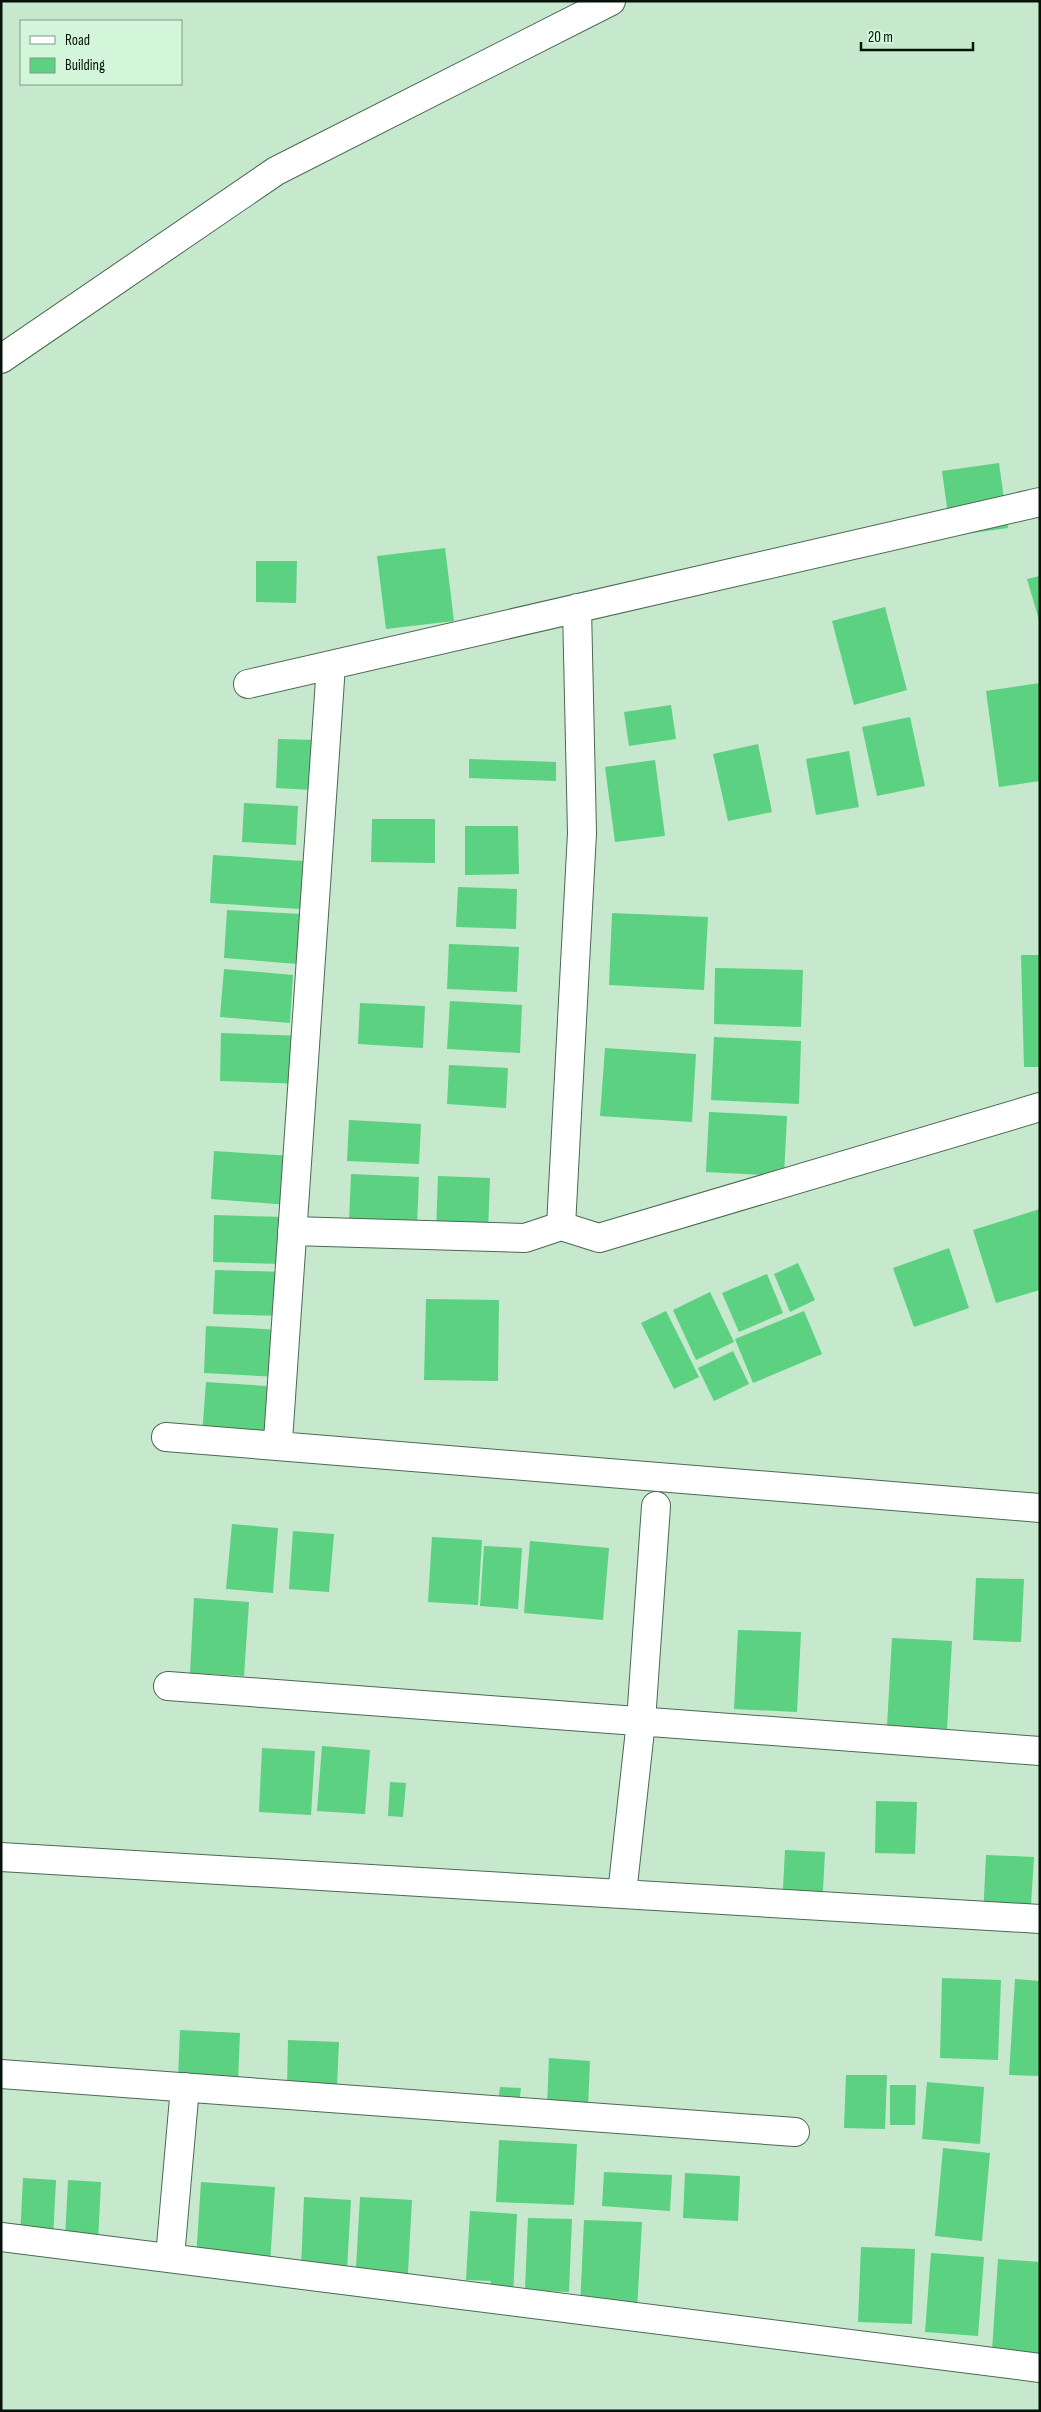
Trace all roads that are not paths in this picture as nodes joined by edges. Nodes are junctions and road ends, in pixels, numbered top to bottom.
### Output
1 (611, 1) edge
2 (1, 359) edge
3 (1040, 502) edge
4 (577, 608) junction
5 (331, 664) junction
6 (248, 684) dead end
7 (1040, 1107) edge
8 (561, 1226) junction
9 (292, 1231) junction
10 (166, 1437) dead end
11 (278, 1441) dead end
12 (656, 1506) dead end
13 (1040, 1508) edge
14 (168, 1686) dead end
15 (641, 1721) junction
16 (1040, 1752) edge
17 (1, 1858) edge
18 (622, 1894) junction
19 (1040, 1919) edge
20 (1, 2074) edge
21 (185, 2088) junction
22 (795, 2132) dead end
23 (1, 2237) edge
24 (170, 2257) junction
25 (1040, 2368) edge

1 - 2 street
3 - 4 street
4 - 5 street
4 - 8 street
5 - 6 street
5 - 9 street
7 - 8 street
8 - 9 street
9 - 11 street
10 - 13 street
12 - 15 street
14 - 15 street
15 - 16 street
15 - 18 street
17 - 18 street
18 - 19 street
20 - 21 street
21 - 22 street
21 - 24 street
23 - 24 street
24 - 25 street

